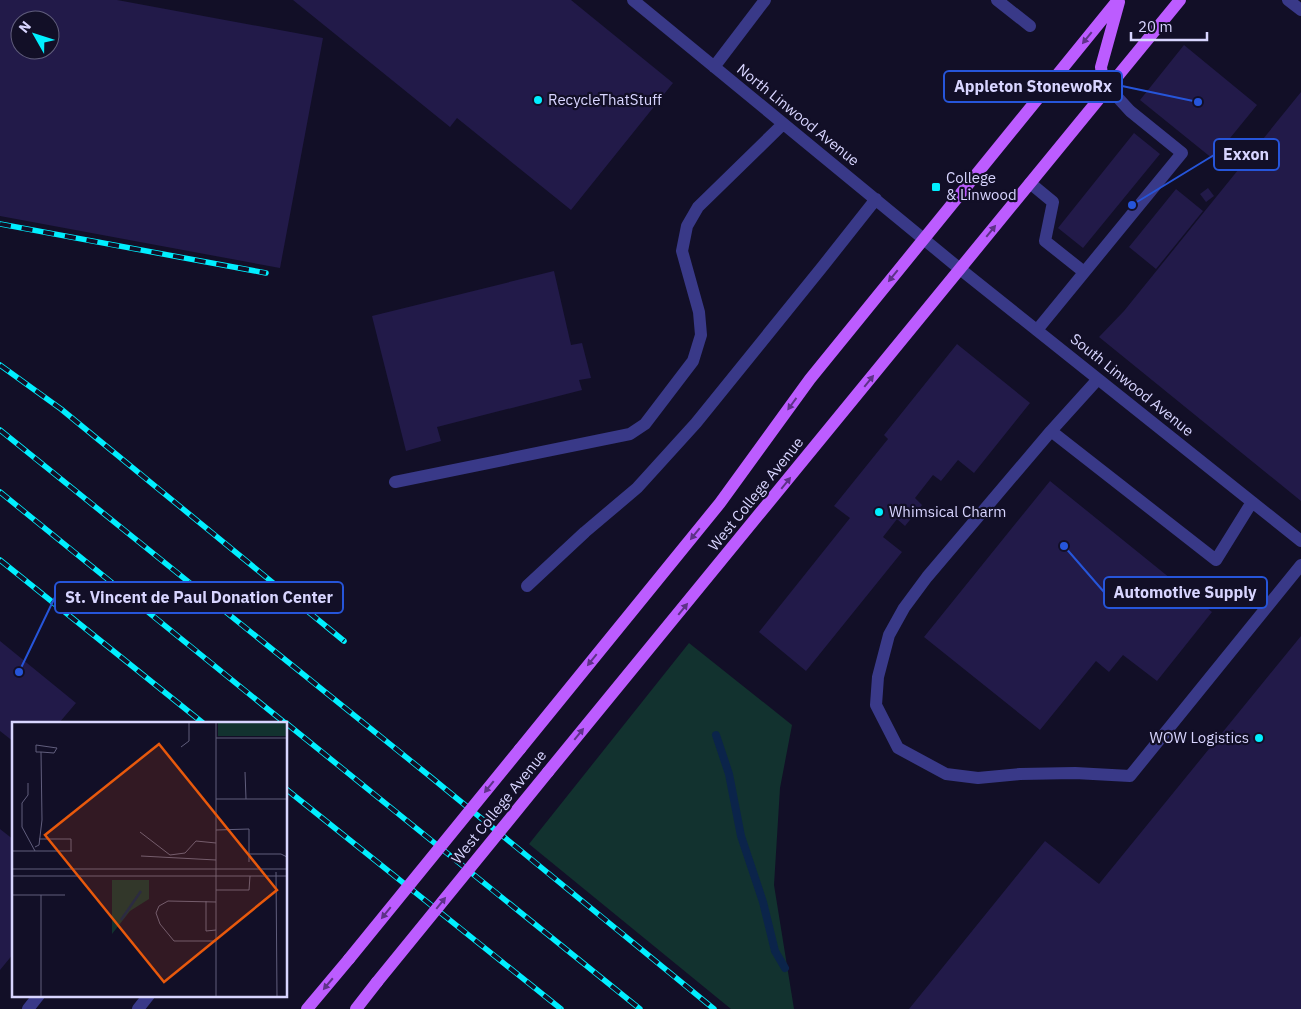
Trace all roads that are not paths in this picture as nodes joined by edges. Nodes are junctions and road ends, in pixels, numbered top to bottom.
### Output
1 (633, 0) edge
2 (765, 0) edge
3 (997, 0) edge
4 (1119, 0) edge
5 (1180, 0) edge
6 (1288, 0) edge
7 (1301, 10) edge
8 (1030, 26) dead end
9 (714, 67) junction
10 (1109, 88) junction
11 (784, 124) junction
12 (1030, 183) junction
13 (876, 200) junction
14 (924, 238) junction
15 (943, 254) joint
16 (960, 269) junction
17 (1084, 272) junction
18 (1037, 330) junction
19 (1098, 379) junction
20 (1051, 432) junction
21 (395, 482) dead end
22 (1252, 502) junction
23 (1301, 541) edge
24 (1301, 565) edge
25 (527, 586) dead end
26 (38, 996) edge
27 (148, 996) edge
28 (28, 1009) edge
29 (138, 1009) edge
30 (308, 1009) edge
31 (356, 1009) edge

1 - 9 street, North Linwood Avenue
2 - 9 street
3 - 8 street
4 - 10 main road
4 -> 14 main road, West College Avenue
5 - 10 main road, West College Avenue
6 - 7 street
9 - 11 street, North Linwood Avenue
10 - 12 main road, West College Avenue
10 - 17 street
11 - 13 street, North Linwood Avenue
11 - 21 street
16 -> 12 main road, West College Avenue
12 - 17 street
13 - 14 street, North Linwood Avenue
13 - 25 street
14 - 15 street, North Linwood Avenue
14 -> 30 main road, West College Avenue, bridge
15 - 16 street, South Linwood Avenue
16 - 18 street, South Linwood Avenue
31 -> 16 main road, West College Avenue, bridge
17 - 18 street
18 - 19 street, South Linwood Avenue
19 - 20 street
19 - 22 street, South Linwood Avenue
20 - 22 street
20 - 24 street
22 - 23 street, South Linwood Avenue
26 - 28 street
27 - 29 street

